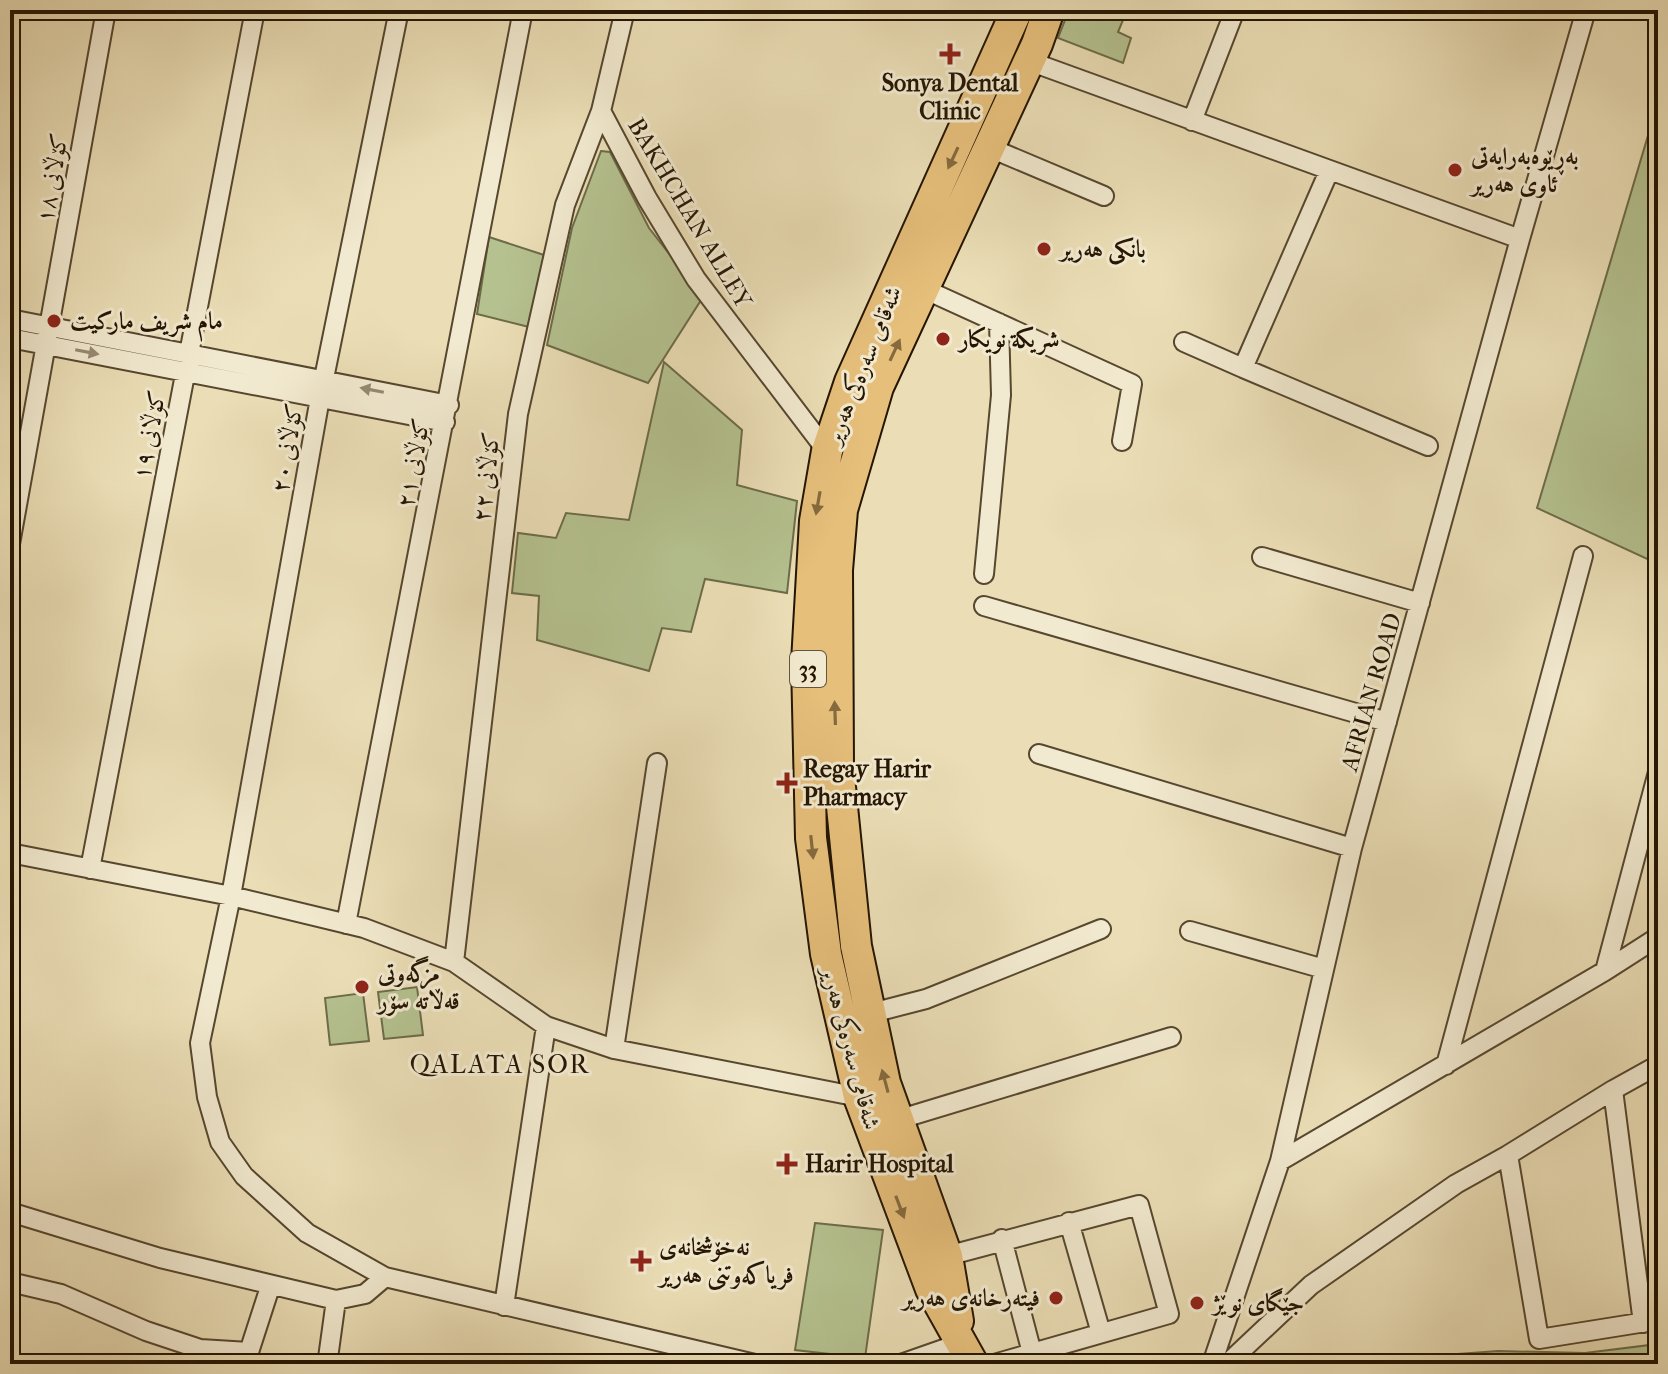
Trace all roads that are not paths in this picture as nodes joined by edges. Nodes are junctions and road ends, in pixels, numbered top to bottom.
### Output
1 (106, 10) edge
2 (255, 10) edge
3 (399, 10) edge
4 (523, 10) edge
5 (625, 10) edge
6 (1049, 10) edge
7 (1235, 10) edge
8 (1586, 10) edge
9 (1012, 22) edge
10 (1033, 52) junction
11 (601, 111) junction
12 (1192, 121) junction
13 (988, 147) junction
14 (1329, 171) junction
15 (1104, 196) dead end
16 (1520, 239) junction
17 (924, 289) junction
18 (10, 319) edge
19 (999, 323) junction
20 (47, 336) junction
21 (10, 338) edge
22 (1184, 342) dead end
23 (187, 363) junction
24 (1243, 368) junction
25 (322, 389) junction
26 (447, 413) junction
27 (1122, 441) dead end
28 (1428, 446) dead end
29 (827, 451) junction
30 (10, 544) edge
31 (1583, 556) dead end
32 (1262, 557) dead end
33 (984, 574) dead end
34 (1420, 603) junction
35 (984, 606) dead end
36 (1387, 722) junction
37 (1039, 754) dead end
38 (657, 763) dead end
39 (1658, 772) edge
40 (1352, 848) junction
41 (10, 853) edge
42 (90, 869) junction
43 (231, 896) junction
44 (346, 924) junction
45 (1101, 929) dead end
46 (1190, 931) dead end
47 (1658, 937) edge
48 (454, 962) junction
49 (1324, 969) junction
50 (1605, 971) junction
51 (868, 1014) junction
52 (546, 1026) junction
53 (1171, 1037) dead end
54 (614, 1049) junction
55 (1446, 1065) junction
56 (1658, 1065) edge
57 (1613, 1090) junction
58 (859, 1097) junction
59 (897, 1120) junction
60 (1508, 1155) junction
61 (1280, 1161) junction
62 (10, 1212) edge
63 (1069, 1222) junction
64 (1002, 1239) junction
65 (947, 1256) junction
66 (385, 1277) junction
67 (10, 1282) edge
68 (270, 1287) junction
69 (336, 1300) junction
70 (504, 1306) junction
71 (1651, 1321) edge
72 (1101, 1333) junction
73 (967, 1353) edge
74 (1032, 1353) junction
75 (249, 1358) edge
76 (328, 1358) dead end
77 (755, 1364) edge
78 (901, 1364) edge
79 (994, 1364) edge
80 (1212, 1364) edge
81 (1227, 1364) edge

1 - 20 street, کۆڵانی ١٨
2 - 23 street, کۆڵانی ١٩
3 - 25 street, کۆڵانی ٢٠
4 - 26 street, کۆڵانی ٢١
5 - 11 street, کۆڵانی ٢٢
6 - 10 main road, شەقامی سەرەکی هەریر / 33
7 - 12 street
8 - 16 street, AFRIAN ROAD
9 - 10 main road
9 -> 29 main road, شەقامی سەرەکی هەریر / 33
10 - 12 street
10 - 13 main road, شەقامی سەرەکی هەریر / 33
11 - 29 street, BAKHCHAN ALLEY
11 - 48 street, کۆڵانی ٢٢
12 - 14 street
13 - 15 street
13 - 17 main road, شەقامی سەرەکی هەریر / 33
14 - 16 street
14 - 24 street
16 - 34 street, AFRIAN ROAD
17 - 19 street
51 -> 17 main road, شەقامی سەرەکی هەریر / 33
18 - 20 street
19 - 27 street
19 - 33 street
20 - 21 street
20 - 23 street
20 - 30 street, کۆڵانی ١٨
22 - 24 street
23 - 25 street
23 - 42 street, کۆڵانی ١٩
24 - 28 street
25 - 26 street
25 - 43 street, کۆڵانی ٢٠
26 - 44 street, کۆڵانی ٢١
29 -> 58 main road, شەقامی سەرەکی هەریر / 33
31 - 55 street
32 - 34 street
34 - 36 street, AFRIAN ROAD
35 - 36 street
36 - 40 street, AFRIAN ROAD
37 - 40 street
38 - 54 street
39 - 50 street
40 - 49 street, AFRIAN ROAD
41 - 42 street
42 - 43 street
43 - 44 street
43 - 66 street, کۆڵانی ٢٠
44 - 48 street
45 - 51 street
46 - 49 street
47 - 50 street
48 - 52 street
49 - 61 street, AFRIAN ROAD
50 - 55 street
59 -> 51 main road, شەقامی سەرەکی هەریر / 33
52 - 54 street
52 - 70 street
53 - 59 street
54 - 58 street
55 - 61 street
56 - 57 street
57 - 60 street
57 - 71 street
58 -> 73 main road, شەقامی سەرەکی هەریر / 33
59 - 65 main road, شەقامی سەرەکی هەریر / 33
60 - 71 street
60 - 81 street
61 - 80 street, AFRIAN ROAD
62 - 68 street
63 - 64 street
63 - 72 street
63 - 72 street
64 - 65 street
64 - 74 street
65 - 73 main road, شەقامی سەرەکی هەریر / 33
66 - 69 street
66 - 70 street, کۆڵانی ٢٠
67 - 75 street
68 - 69 street
68 - 75 street
69 - 76 street
70 - 77 street, کۆڵانی ٢٠
72 - 74 street
73 - 78 street
74 - 79 street

